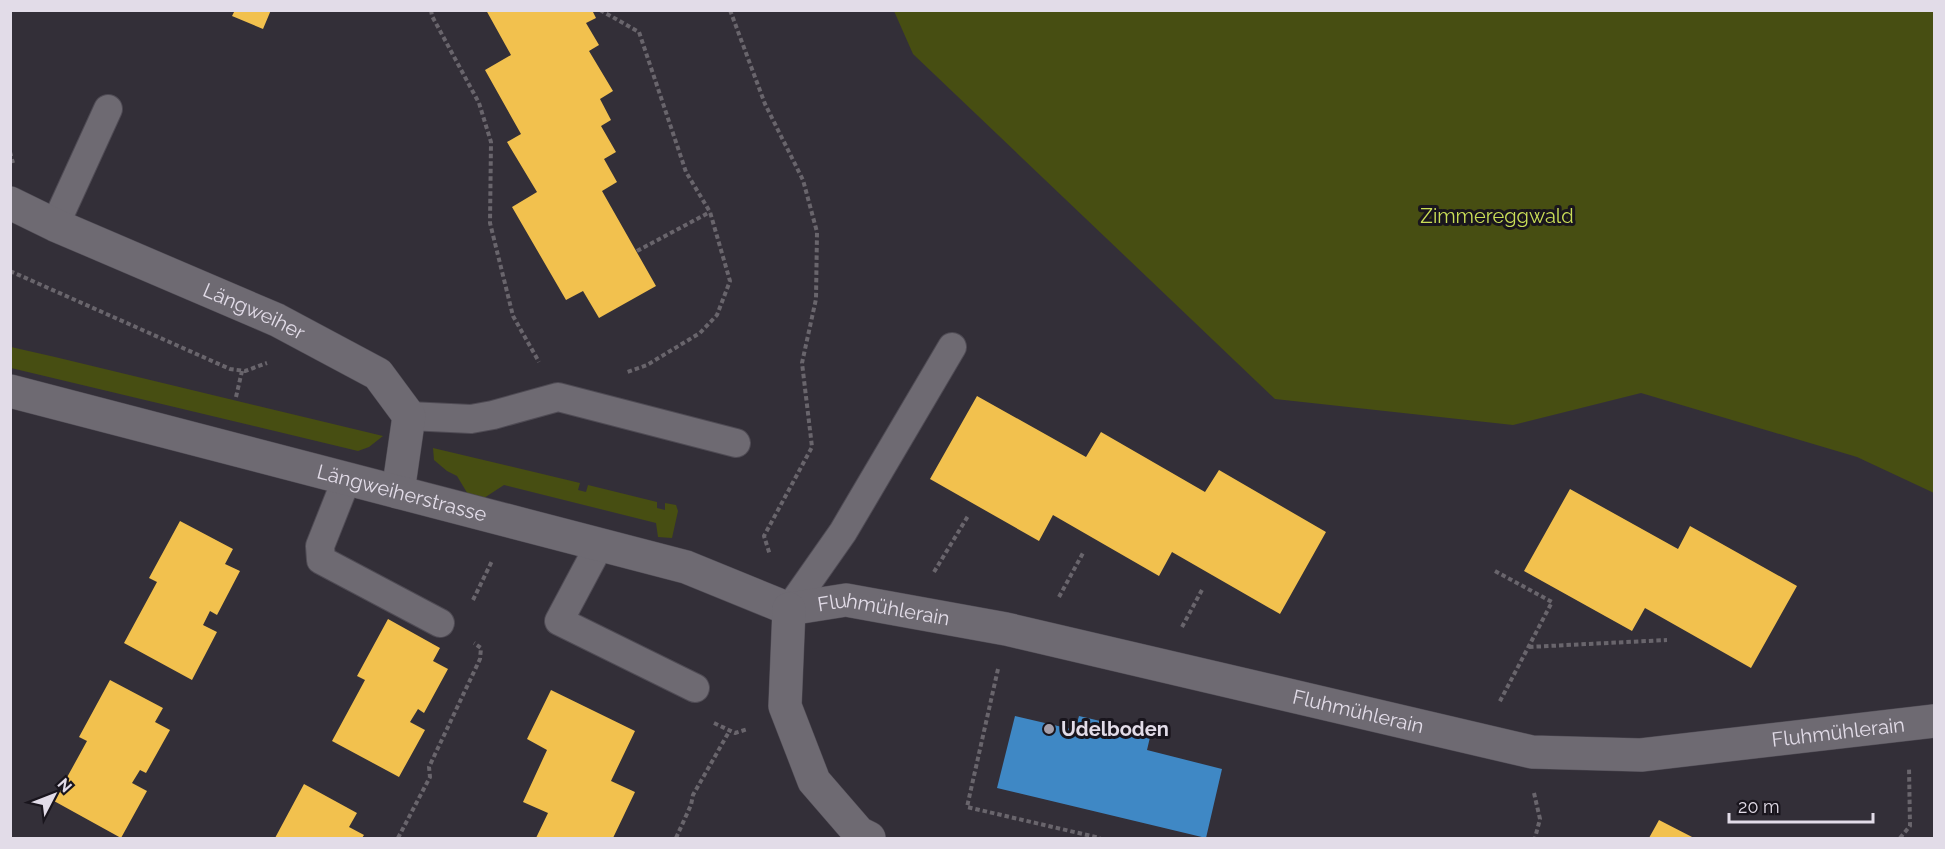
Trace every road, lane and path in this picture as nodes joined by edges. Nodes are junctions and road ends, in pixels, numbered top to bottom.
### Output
1 (431, 10) edge
2 (600, 10) edge
3 (730, 10) edge
4 (108, 109) dead end
5 (10, 203) edge
6 (710, 212) junction
7 (55, 225) junction
8 (637, 251) dead end
9 (10, 271) edge
10 (952, 347) dead end
11 (272, 361) dead end
12 (242, 371) junction
13 (624, 373) dead end
14 (10, 391) edge
15 (236, 397) dead end
16 (558, 397) junction
17 (409, 416) junction
18 (736, 443) dead end
19 (347, 478) junction
20 (398, 492) junction
21 (968, 516) dead end
22 (512, 521) junction
23 (600, 544) junction
24 (1083, 554) dead end
25 (1495, 571) dead end
26 (929, 581) dead end
27 (1203, 588) dead end
28 (1057, 600) dead end
29 (789, 609) junction
30 (448, 628) junction
31 (1181, 628) dead end
32 (1667, 640) dead end
33 (1528, 647) junction
34 (999, 668) dead end
35 (695, 688) joint
36 (1493, 713) dead end
37 (790, 718) junction
38 (1922, 723) edge
39 (730, 730) junction
40 (1534, 790) dead end
41 (398, 838) edge
42 (676, 838) edge
43 (869, 838) edge
44 (1100, 838) edge
45 (1535, 838) edge
46 (1900, 838) edge

1 - 16 path
2 - 6 path
3 - 29 path
4 - 7 lane
5 - 7 street, Längweiher
6 - 8 path
6 - 13 path
7 - 17 street, Längweiher
9 - 12 path
10 - 29 lane
11 - 12 path
12 - 15 path
14 - 19 street, Längweiherstrasse
16 - 17 lane
16 - 18 lane
17 - 20 street
19 - 20 street, Längweiherstrasse
19 - 30 lane
20 - 22 street, Längweiherstrasse
21 - 26 path
22 - 23 street, Längweiherstrasse
22 - 30 path
23 - 29 street, Längweiherstrasse
23 - 35 lane
24 - 28 path
25 - 33 path
27 - 31 path
29 - 37 street
29 - 38 street, Fluhmühlerain
30 - 41 path
32 - 33 path
33 - 36 path
34 - 44 path
35 - 39 path
37 - 39 path
37 - 43 street
38 - 46 path
39 - 42 path
40 - 45 path

